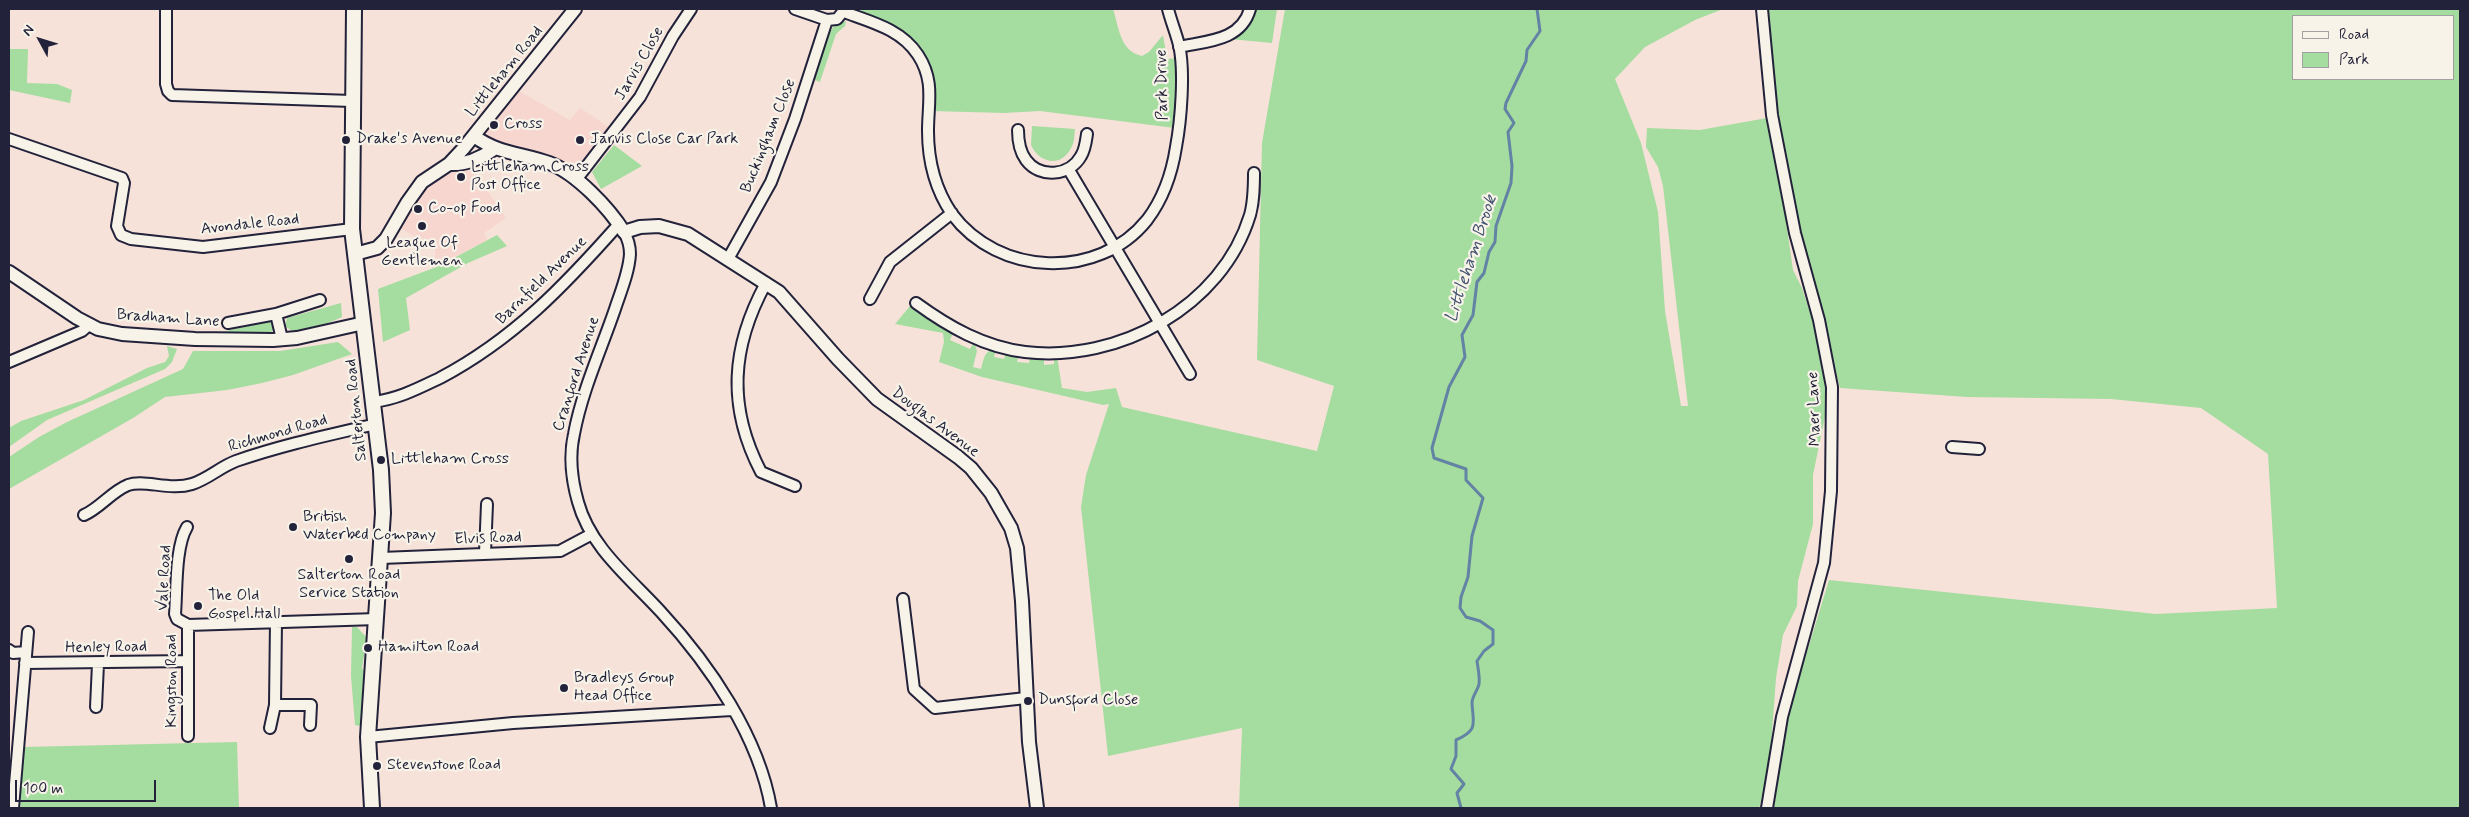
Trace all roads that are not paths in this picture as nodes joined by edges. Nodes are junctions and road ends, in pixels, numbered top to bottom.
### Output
1 (166, 9) edge
2 (354, 9) edge
3 (575, 9) edge
4 (691, 9) edge
5 (795, 9) edge
6 (1168, 9) edge
7 (1250, 9) edge
8 (1762, 9) edge
9 (844, 10) edge
10 (828, 20) junction
11 (1179, 47) junction
12 (352, 102) junction
13 (1018, 130) dead end
14 (1087, 134) dead end
15 (474, 136) junction
16 (9, 139) edge
17 (494, 149) junction
18 (449, 164) junction
19 (1069, 170) junction
20 (1254, 173) dead end
21 (576, 180) junction
22 (952, 214) junction
23 (352, 228) junction
24 (622, 228) junction
25 (1114, 248) junction
26 (355, 254) junction
27 (728, 259) junction
28 (9, 272) edge
29 (766, 283) junction
30 (870, 299) dead end
31 (320, 300) dead end
32 (916, 304) dead end
33 (276, 314) junction
34 (228, 323) dead end
35 (364, 324) junction
36 (1160, 324) junction
37 (89, 325) junction
38 (282, 339) junction
39 (9, 362) edge
40 (1190, 374) dead end
41 (373, 402) junction
42 (376, 424) junction
43 (1952, 447) dead end
44 (1979, 449) dead end
45 (795, 486) dead end
46 (487, 504) dead end
47 (84, 515) dead end
48 (187, 527) dead end
49 (592, 534) junction
50 (485, 553) junction
51 (381, 558) junction
52 (903, 599) dead end
53 (376, 619) junction
54 (276, 621) junction
55 (188, 625) junction
56 (28, 632) dead end
57 (9, 650) edge
58 (26, 652) junction
59 (188, 661) junction
60 (25, 663) junction
61 (98, 664) junction
62 (1026, 698) junction
63 (275, 705) junction
64 (96, 707) dead end
65 (732, 710) junction
66 (310, 725) dead end
67 (270, 728) dead end
68 (188, 736) dead end
69 (368, 737) junction
70 (12, 803) edge
71 (366, 808) edge
72 (372, 808) edge
73 (771, 808) edge
74 (1037, 808) edge
75 (1767, 808) edge

1 - 12 street
2 - 12 main road, Salterton Road
3 - 15 street, Littleham Road
4 - 21 street, Jarvis Close
5 - 10 street
6 - 11 street, Park Drive
7 - 11 street
8 - 75 street, Maer Lane
9 - 10 street
9 - 22 street, Park Drive
10 - 27 street, Buckingham Close
11 - 25 street, Park Drive
12 - 23 main road, Salterton Road
13 - 19 street
14 - 19 street
15 - 17 street
15 - 18 street, Littleham Road
16 - 23 street, Avondale Road
17 - 18 street
17 - 21 street
18 - 26 street, Littleham Road
19 - 25 street
20 - 36 street
21 - 24 street
22 - 25 street, Park Drive
22 - 30 street
23 - 26 main road, Salterton Road
24 - 27 street, Douglas Avenue
24 - 41 street, Barnfield Avenue
24 - 49 street, Cranford Avenue
25 - 36 street
26 - 35 main road, Salterton Road
27 - 29 street, Douglas Avenue
28 - 37 street, Bradham Lane
29 - 45 street
29 - 62 street, Douglas Avenue
31 - 33 street, Bradham Lane
32 - 36 street
33 - 34 street, Bradham Lane
33 - 38 street
35 - 38 street, Bradham Lane
35 - 41 main road, Salterton Road
36 - 40 street
37 - 38 street, Bradham Lane
37 - 39 street
41 - 42 main road, Salterton Road
42 - 47 street, Richmond Road
42 - 51 main road, Salterton Road
43 - 44 street
46 - 50 street
48 - 55 street, Vale Road
49 - 50 street, Elvis Road
49 - 65 street, Cranford Avenue
50 - 51 street, Elvis Road
51 - 53 main road, Salterton Road
52 - 62 street
53 - 54 street
53 - 69 main road, Salterton Road
54 - 55 street
54 - 63 street
55 - 59 street, Kingston Road
56 - 58 street
57 - 58 street
58 - 60 street
59 - 61 street, Henley Road
59 - 68 street, Kingston Road
60 - 61 street, Henley Road
60 - 70 street
61 - 64 street
62 - 74 street, Douglas Avenue
63 - 66 street
63 - 67 street
65 - 69 street
65 - 73 street, Cranford Avenue
69 - 72 main road, Salterton Road
71 - 72 street

